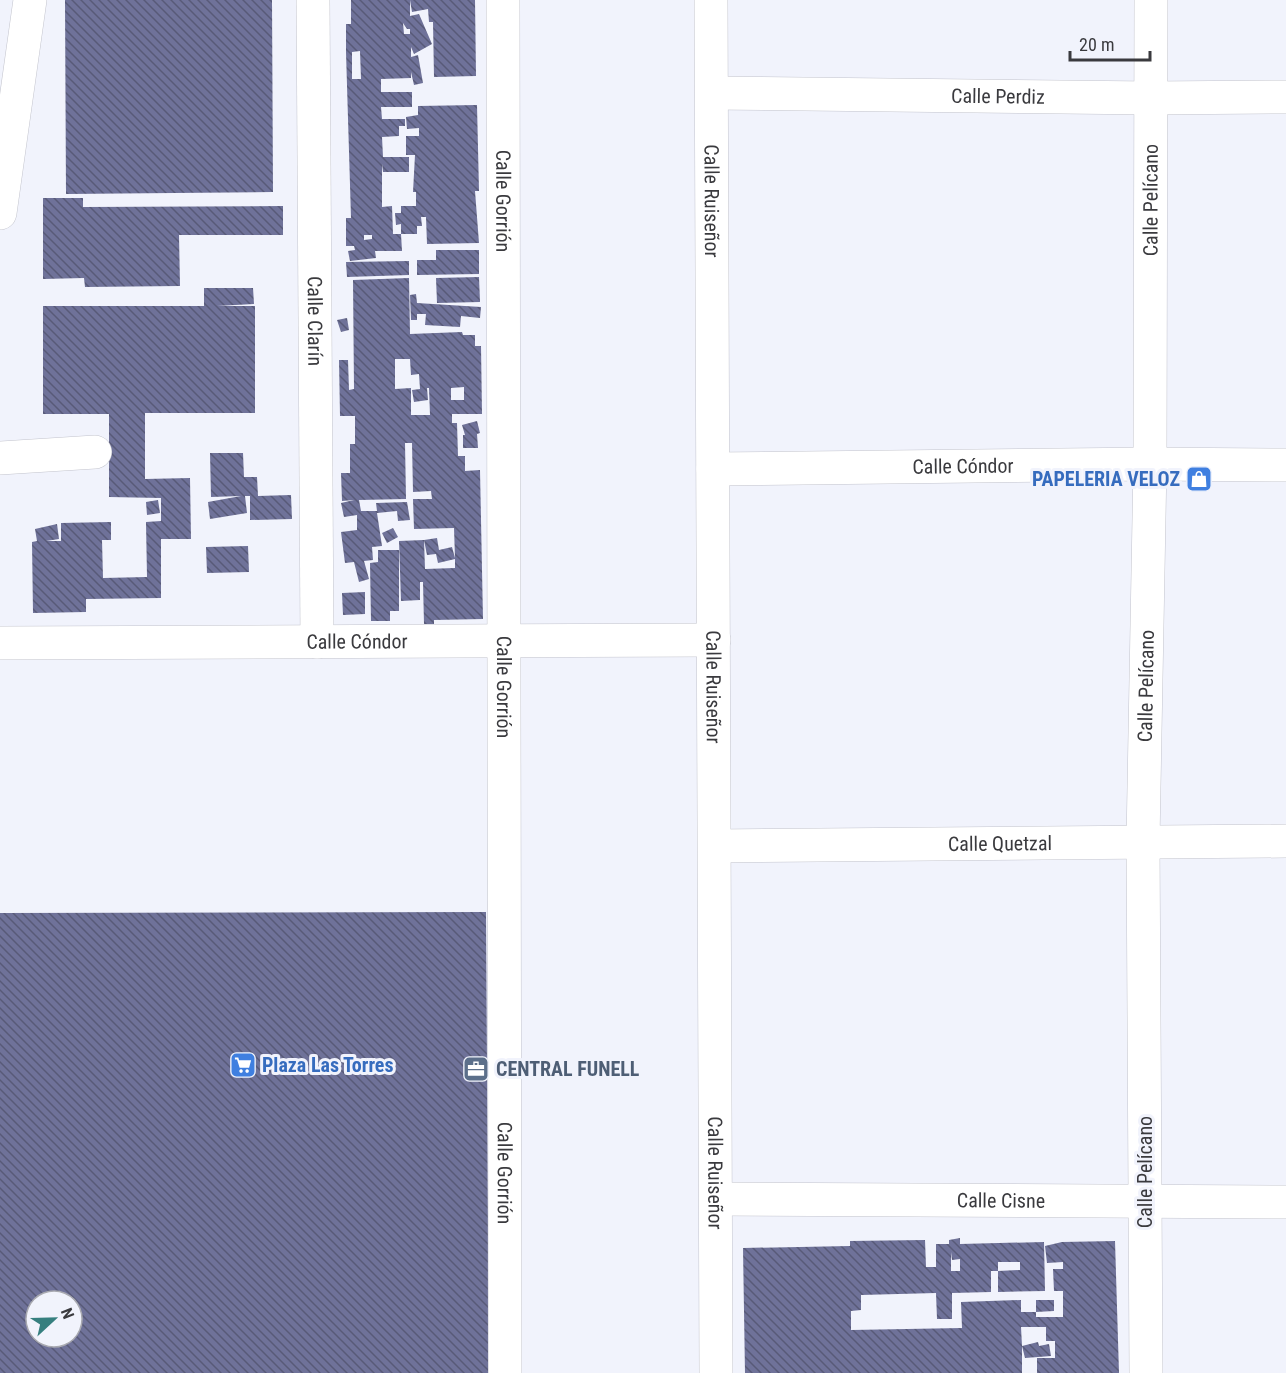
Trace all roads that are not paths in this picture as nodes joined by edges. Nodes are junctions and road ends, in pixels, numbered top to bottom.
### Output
1 (30, 0) edge
2 (313, 0) edge
3 (503, 0) edge
4 (711, 0) edge
5 (1151, 0) edge
6 (712, 93) junction
7 (1286, 97) edge
8 (1151, 98) junction
9 (0, 213) edge
10 (94, 452) dead end
11 (0, 458) edge
12 (1150, 464) junction
13 (1286, 465) edge
14 (713, 469) junction
15 (714, 640) junction
16 (505, 641) junction
17 (317, 642) junction
18 (0, 643) edge
19 (1143, 841) junction
20 (1286, 841) edge
21 (715, 846) junction
22 (716, 1199) junction
23 (1145, 1201) junction
24 (1286, 1202) edge
25 (505, 1373) edge
26 (716, 1373) edge
27 (1146, 1373) edge

1 - 9 street
2 - 17 street, Calle Clarín
3 - 16 street, Calle Gorrión
4 - 6 street, Calle Ruiseñor
5 - 8 street, Calle Pelícano
6 - 8 street, Calle Perdiz
6 - 14 street, Calle Ruiseñor
7 - 8 street, Calle Perdiz
8 - 12 street, Calle Pelícano
10 - 11 street
12 - 13 street, Calle Cóndor
12 - 14 street, Calle Cóndor
12 - 19 street, Calle Pelícano
14 - 15 street, Calle Ruiseñor
15 - 16 street, Calle Cóndor
15 - 21 street, Calle Ruiseñor
16 - 17 street, Calle Cóndor
16 - 25 street, Calle Gorrión
17 - 18 street, Calle Cóndor
19 - 20 street, Calle Quetzal
19 - 21 street, Calle Quetzal
19 - 23 street, Calle Pelícano
21 - 22 street, Calle Ruiseñor
22 - 23 street, Calle Cisne
22 - 26 street, Calle Ruiseñor
23 - 24 street, Calle Cisne
23 - 27 street, Calle Pelícano

